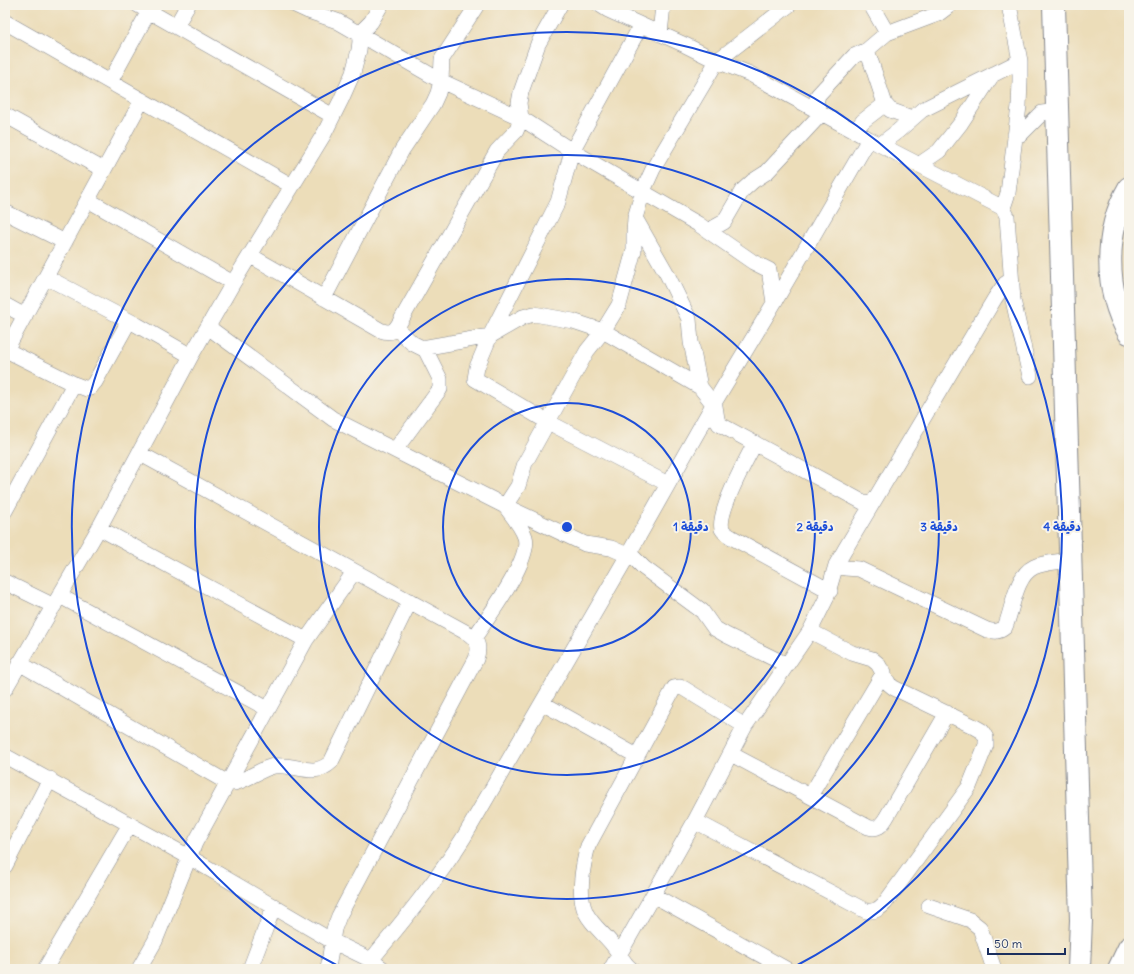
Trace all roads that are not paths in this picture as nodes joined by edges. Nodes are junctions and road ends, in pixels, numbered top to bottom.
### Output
1 (188, 5) edge
2 (295, 5) edge
3 (381, 5) edge
4 (477, 5) edge
5 (560, 5) edge
6 (663, 5) edge
7 (789, 5) edge
8 (871, 5) edge
9 (950, 5) edge
10 (1009, 5) edge
11 (1054, 5) edge
12 (608, 7) edge
13 (144, 8) edge
14 (5, 22) edge
15 (641, 25) junction
16 (176, 26) junction
17 (887, 33) junction
18 (359, 34) junction
19 (660, 34) junction
20 (868, 50) junction
21 (717, 61) junction
22 (1020, 61) junction
23 (993, 74) junction
24 (441, 81) junction
25 (110, 82) junction
26 (142, 100) junction
27 (886, 104) junction
28 (1058, 111) junction
29 (821, 114) junction
30 (5, 115) edge
31 (333, 116) junction
32 (521, 118) junction
33 (912, 118) junction
34 (855, 131) junction
35 (1015, 135) junction
36 (875, 141) junction
37 (572, 151) junction
38 (920, 164) junction
39 (104, 170) junction
40 (292, 186) junction
41 (1129, 188) edge
42 (643, 191) junction
43 (88, 200) junction
44 (1004, 208) junction
45 (5, 212) edge
46 (635, 218) junction
47 (708, 231) junction
48 (65, 242) junction
49 (251, 256) junction
50 (798, 261) junction
51 (769, 270) junction
52 (46, 277) junction
53 (1011, 280) junction
54 (233, 283) junction
55 (324, 298) junction
56 (774, 303) junction
57 (5, 305) edge
58 (25, 316) junction
59 (129, 321) junction
60 (208, 327) junction
61 (396, 328) junction
62 (603, 331) junction
63 (1129, 333) edge
64 (490, 336) junction
65 (424, 347) junction
66 (5, 351) edge
67 (191, 356) junction
68 (1030, 376) dead end
69 (74, 384) junction
70 (700, 387) junction
71 (714, 403) junction
72 (548, 422) junction
73 (755, 443) junction
74 (395, 450) junction
75 (139, 453) junction
76 (668, 484) junction
77 (505, 506) junction
78 (870, 506) junction
79 (5, 511) edge
80 (99, 528) junction
81 (628, 556) junction
82 (1070, 560) junction
83 (836, 565) junction
84 (354, 572) junction
85 (5, 582) edge
86 (830, 591) junction
87 (57, 601) junction
88 (410, 601) junction
89 (810, 631) junction
90 (474, 638) junction
91 (306, 640) junction
92 (19, 663) junction
93 (787, 665) junction
94 (884, 672) junction
95 (5, 689) edge
96 (542, 703) junction
97 (268, 709) junction
98 (946, 713) junction
99 (745, 726) junction
100 (731, 754) junction
101 (5, 756) edge
102 (637, 756) junction
103 (50, 779) junction
104 (228, 783) junction
105 (810, 796) junction
106 (694, 821) junction
107 (130, 824) junction
108 (189, 856) junction
109 (5, 866) edge
110 (653, 895) junction
111 (274, 906) junction
112 (928, 906) dead end
113 (332, 941) junction
114 (1129, 948) edge
115 (620, 954) junction
116 (371, 960) junction
117 (45, 969) edge
118 (139, 969) edge
119 (250, 969) edge
120 (328, 969) edge
121 (383, 969) edge
122 (612, 969) edge
123 (631, 969) edge
124 (786, 969) edge
125 (994, 969) edge
126 (1079, 969) edge
127 (1119, 969) edge

1 - 16 street
2 - 18 street
3 - 18 street
4 - 24 street
5 - 32 street
6 - 19 street
7 - 21 street
8 - 17 street
9 - 17 street
10 - 22 street
11 - 28 highway
12 - 15 street
13 - 16 street
13 - 25 street
14 - 25 street
15 - 19 street
15 - 37 street
16 - 31 street
17 - 20 street
18 - 24 street
18 - 31 street
19 - 21 street
20 - 27 street
20 - 29 street
21 - 29 street
21 - 42 street
22 - 23 street
22 - 35 street
23 - 33 street
23 - 38 street
24 - 32 street
24 - 55 street
25 - 26 street
26 - 39 street
26 - 40 street
27 - 33 street
27 - 34 street
28 - 35 street
28 - 82 highway
29 - 34 street
29 - 47 street
30 - 39 street
31 - 40 street
32 - 37 street
32 - 61 street
33 - 36 street
34 - 36 street
35 - 44 street
36 - 38 street
36 - 50 street
37 - 42 street
37 - 64 street
38 - 44 street
39 - 43 street
40 - 49 street
41 - 63 highway
42 - 46 street
42 - 47 street
43 - 48 street
43 - 54 street
44 - 53 street
45 - 48 street
46 - 62 street
46 - 70 street
47 - 51 street
48 - 52 street
49 - 54 street
49 - 55 street
50 - 51 street
50 - 56 street
51 - 56 street
52 - 58 street
52 - 59 street
53 - 68 street
53 - 78 street
54 - 60 street
55 - 61 street
56 - 71 street
57 - 58 street
58 - 66 street
59 - 67 street
59 - 69 street
60 - 67 street
60 - 74 street
61 - 65 street
62 - 64 street
62 - 70 street
62 - 72 street
64 - 65 street
64 - 72 street
65 - 74 street
66 - 69 street
67 - 75 street
69 - 79 street
70 - 71 street
71 - 73 street
71 - 76 street
72 - 76 street
72 - 77 street
73 - 78 street
73 - 86 street
74 - 77 street
75 - 80 street
75 - 84 street
76 - 81 street
77 - 81 street
77 - 90 street
78 - 83 street
80 - 87 street
80 - 91 street
81 - 93 street
81 - 96 street
82 - 83 street
82 - 126 highway
83 - 86 street
84 - 88 street
84 - 91 street
85 - 87 street
86 - 89 street
87 - 92 street
87 - 97 street
88 - 90 street
88 - 104 street
89 - 93 street
89 - 94 street
90 - 113 street
91 - 97 street
92 - 95 street
92 - 104 street
93 - 99 street
94 - 98 street
94 - 105 street
96 - 102 street
96 - 116 street
97 - 104 street
98 - 105 street
98 - 106 street
99 - 100 street
99 - 102 street
100 - 105 street
100 - 106 street
101 - 103 street
102 - 115 street
103 - 107 street
103 - 109 street
104 - 108 street
106 - 110 street
107 - 108 street
107 - 117 street
108 - 111 street
108 - 118 street
110 - 115 street
110 - 124 street
111 - 113 street
111 - 119 street
112 - 125 street
113 - 116 street
113 - 120 street
114 - 127 highway
115 - 122 street
115 - 123 street
116 - 121 street

